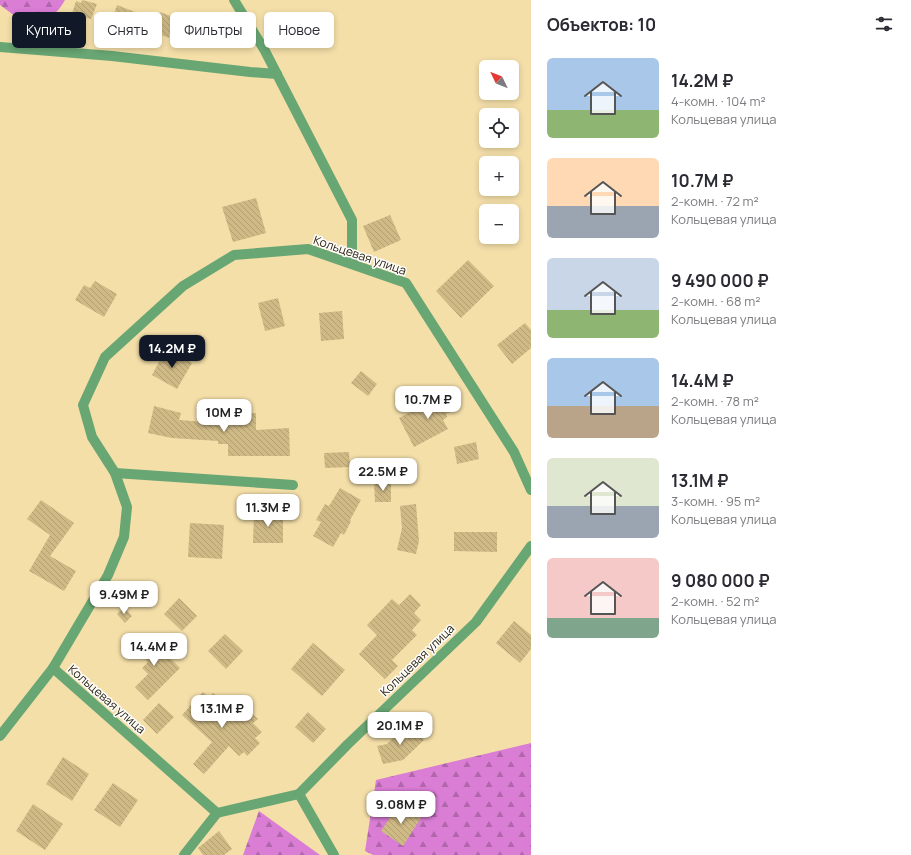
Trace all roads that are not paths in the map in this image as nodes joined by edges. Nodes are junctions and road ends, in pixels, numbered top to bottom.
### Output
1 (234, 0) edge
2 (0, 47) edge
3 (277, 74) junction
4 (352, 264) junction
5 (115, 474) junction
6 (293, 485) dead end
7 (531, 490) edge
8 (531, 546) edge
9 (53, 668) junction
10 (0, 736) edge
11 (299, 794) junction
12 (217, 813) junction
13 (184, 855) edge
14 (334, 855) edge

1 - 3 street
2 - 3 street
3 - 4 street
4 - 5 street, Кольцевая улица
4 - 7 street, Кольцевая улица
5 - 6 street
5 - 9 street, Кольцевая улица
8 - 11 street, Кольцевая улица
9 - 10 street
9 - 12 street, Кольцевая улица
11 - 12 street
11 - 14 street
12 - 13 street

